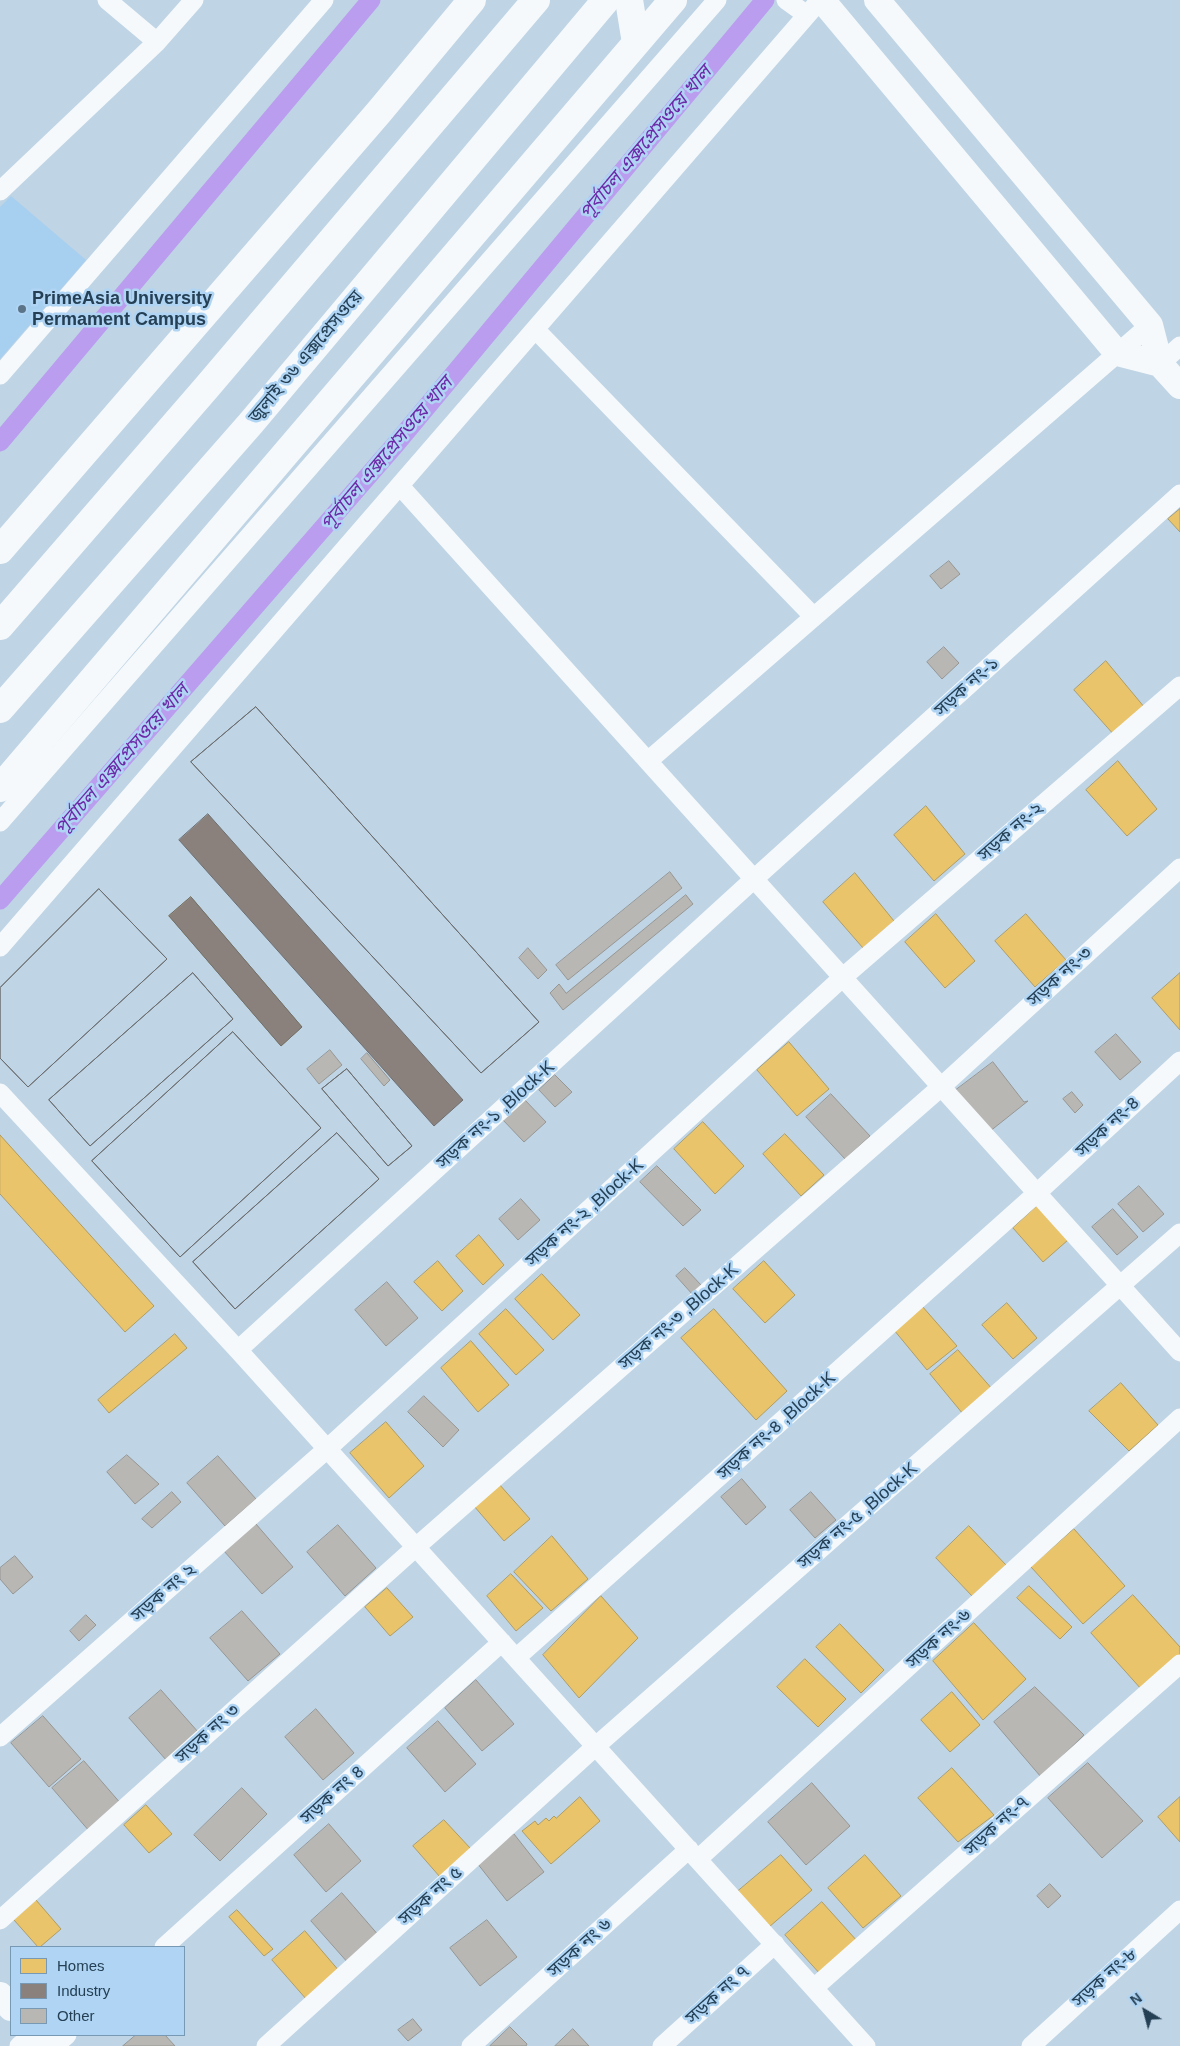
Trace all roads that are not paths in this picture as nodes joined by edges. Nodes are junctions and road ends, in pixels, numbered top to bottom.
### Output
1 (107, 0) edge
2 (194, 0) edge
3 (324, 0) edge
4 (472, 0) edge
5 (536, 0) edge
6 (606, 0) edge
7 (629, 0) edge
8 (673, 0) edge
9 (717, 0) edge
10 (786, 0) edge
11 (877, 0) edge
12 (816, 5) edge
13 (157, 42) junction
14 (636, 43) junction
15 (0, 191) edge
16 (1150, 325) junction
17 (535, 329) junction
18 (1180, 346) edge
19 (1117, 353) junction
20 (1160, 364) junction
21 (0, 375) edge
22 (1180, 386) edge
23 (400, 486) junction
24 (1180, 494) edge
25 (0, 550) edge
26 (814, 617) junction
27 (0, 626) edge
28 (1180, 686) edge
29 (0, 709) edge
30 (648, 761) junction
31 (0, 788) edge
32 (0, 822) edge
33 (1180, 868) edge
34 (754, 879) junction
35 (0, 948) edge
36 (842, 978) junction
37 (1180, 1061) edge
38 (941, 1087) junction
39 (0, 1093) edge
40 (1037, 1194) junction
41 (1180, 1233) edge
42 (1120, 1286) junction
43 (238, 1350) junction
44 (1180, 1352) edge
45 (1180, 1418) edge
46 (327, 1449) junction
47 (416, 1547) junction
48 (502, 1642) junction
49 (516, 1658) junction
50 (1180, 1664) edge
51 (0, 1737) edge
52 (596, 1746) junction
53 (694, 1854) junction
54 (1180, 1910) edge
55 (0, 1920) edge
56 (775, 1944) junction
57 (165, 1946) edge
58 (814, 1988) junction
59 (0, 1995) edge
60 (10, 2007) edge
61 (33, 2036) edge
62 (35, 2036) edge
63 (66, 2036) edge
64 (19, 2046) edge
65 (46, 2046) edge
66 (54, 2046) edge
67 (266, 2046) edge
68 (471, 2046) edge
69 (662, 2046) edge
70 (866, 2046) edge
71 (1031, 2046) edge

1 - 13 street
2 - 13 street
3 - 21 street
4 - 25 main road
5 - 27 main road
6 - 29 main road, জুলাই ৩৬ এক্সপ্রেসওয়ে
7 - 14 main road
8 - 14 main road
9 - 32 street
10 - 12 street
11 - 16 street
12 - 17 street
12 - 19 street
13 - 15 street
14 - 31 main road
16 - 19 street
16 - 20 street
17 - 23 street
17 - 26 street
18 - 20 street
19 - 20 street
19 - 26 street
20 - 22 street
23 - 30 street
23 - 35 street
24 - 34 street, সড়ক নং-১
26 - 30 street
28 - 36 street, সড়ক নং-২
30 - 34 street
33 - 38 street, সড়ক নং-৩
34 - 36 street
34 - 43 street, সড়ক নং-১ ,Block-K
36 - 38 street
36 - 46 street, সড়ক নং-২ ,Block-K
37 - 40 street, সড়ক নং-৪
38 - 40 street
38 - 47 street, সড়ক নং-৩ ,Block-K
39 - 43 street
40 - 42 street
40 - 49 street, সড়ক নং-৪ ,Block-K
41 - 42 street, সড়ক নং-৫ ,Block-K
42 - 44 street
42 - 52 street, সড়ক নং-৫ ,Block-K
43 - 46 street
45 - 53 street, সড়ক নং-৬
46 - 47 street
46 - 51 street, সড়ক নং ২
47 - 48 street
47 - 55 street, সড়ক নং ৩
48 - 49 street
48 - 57 street, সড়ক নং ৪
49 - 52 street
50 - 58 street, সড়ক নং-৭
52 - 53 street
52 - 67 street, সড়ক নং ৫
53 - 56 street
53 - 68 street, সড়ক নং ৬
54 - 71 street, সড়ক নং-৮
56 - 58 street
56 - 69 street, সড়ক নং ৭
58 - 70 street
59 - 60 street
61 - 64 street
62 - 65 street
63 - 66 street

